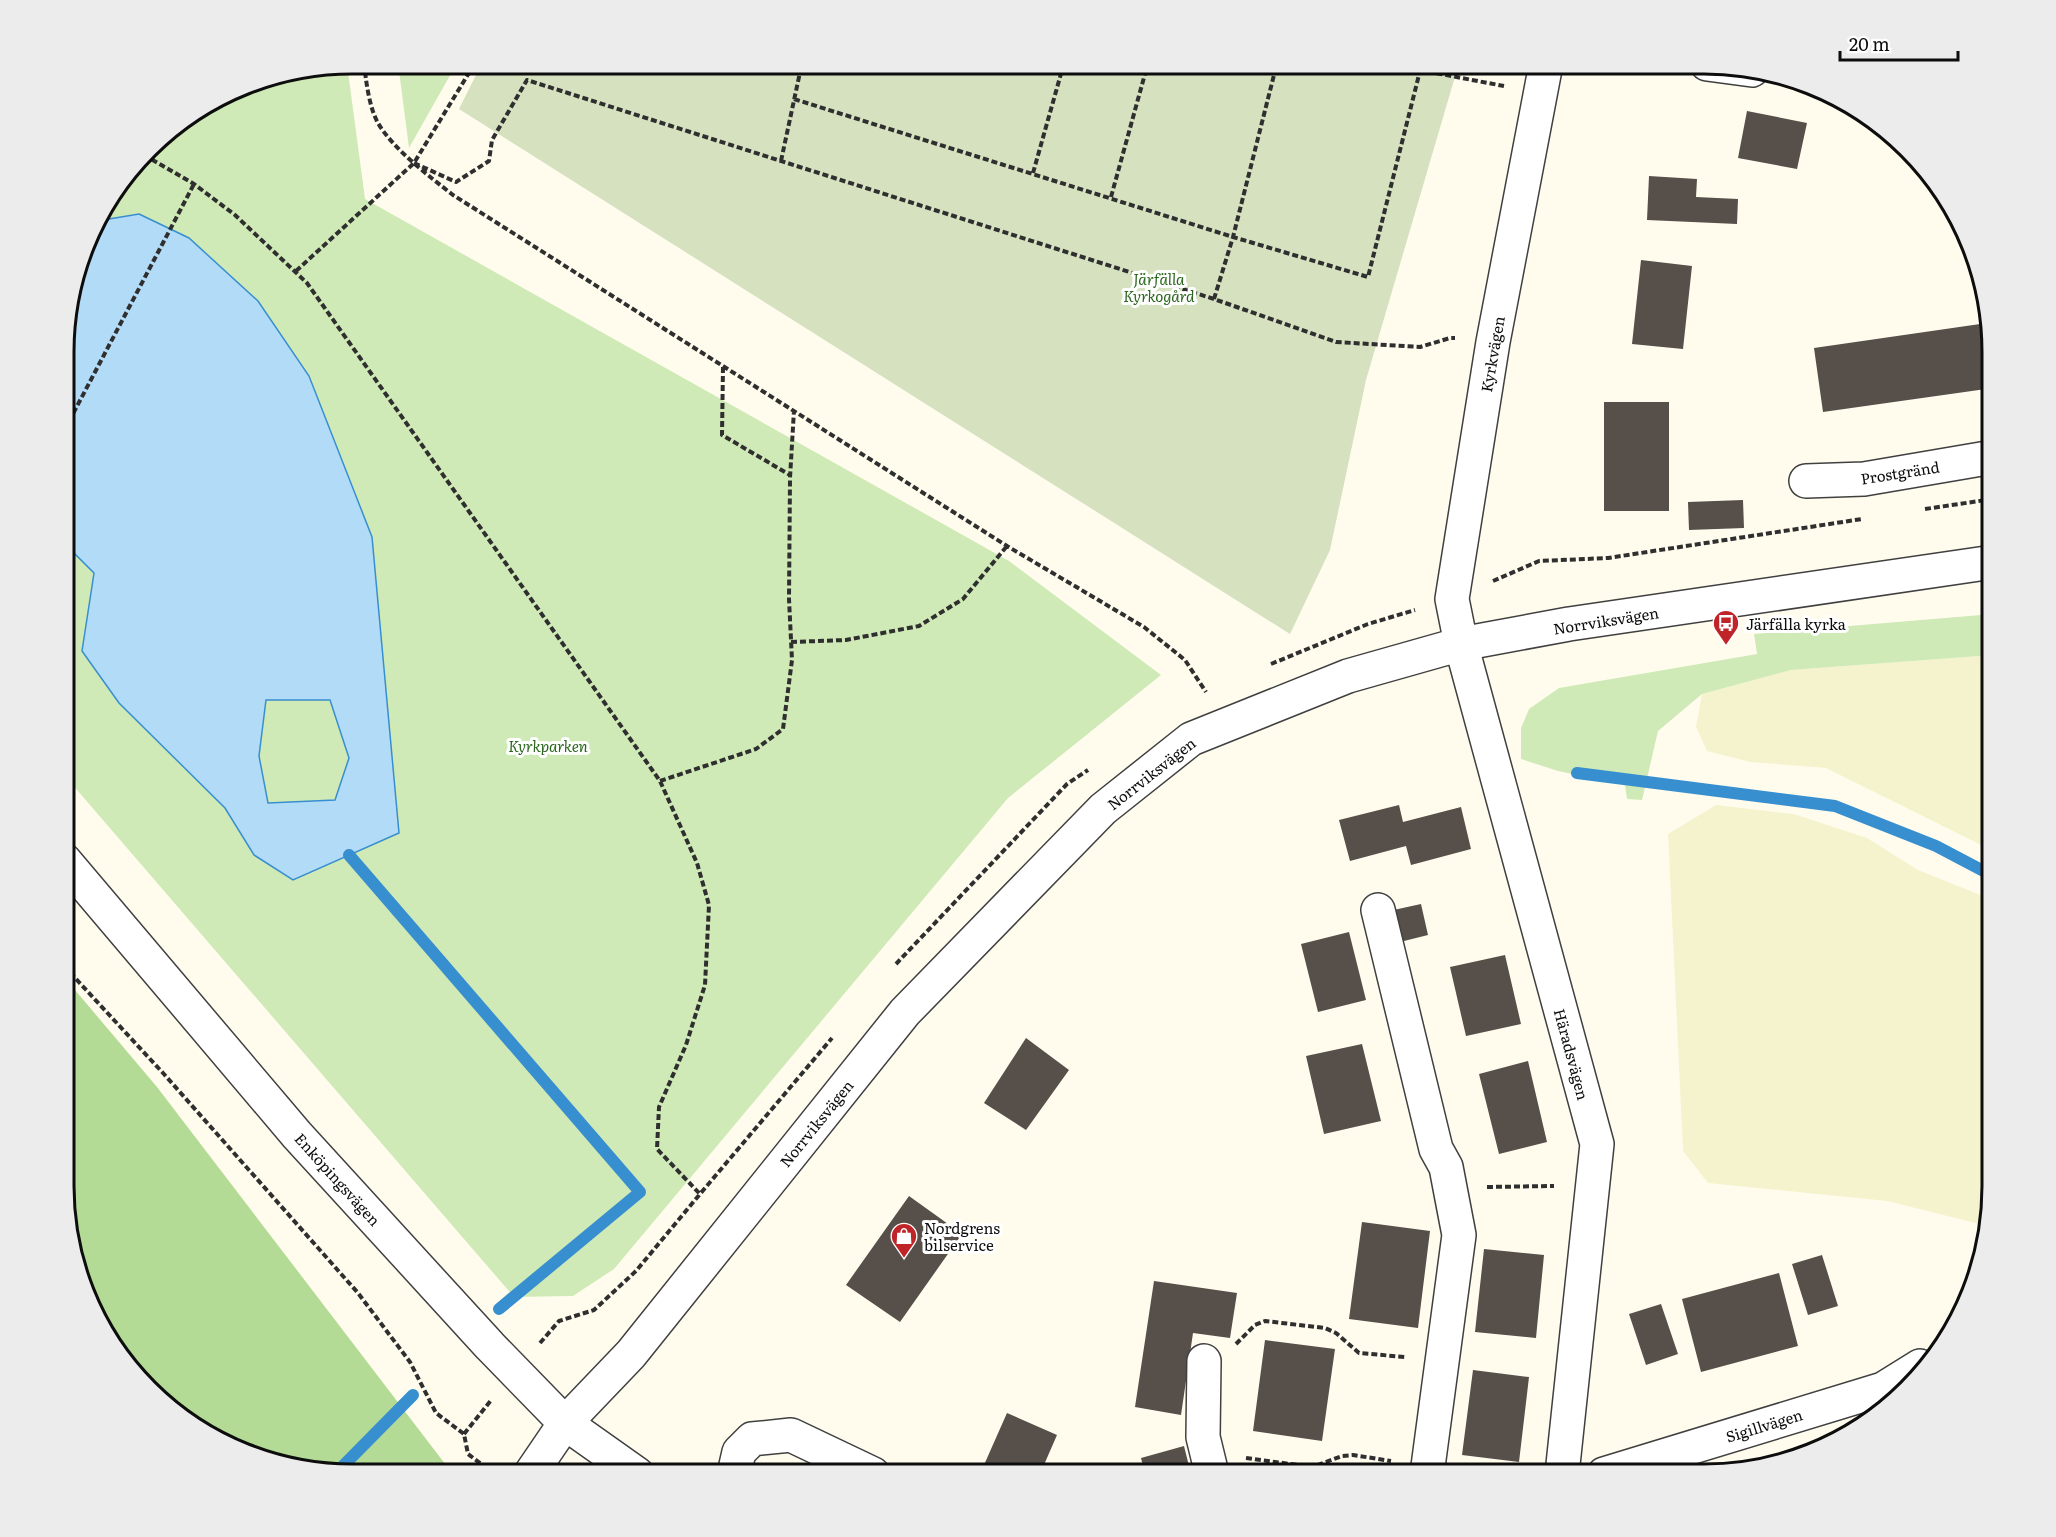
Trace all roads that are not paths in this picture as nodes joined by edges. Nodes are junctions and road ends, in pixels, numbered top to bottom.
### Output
1 (1543, 78) edge
2 (1983, 459) edge
3 (1806, 481) dead end
4 (1983, 563) edge
5 (1461, 644) junction
6 (74, 872) edge
7 (1378, 910) dead end
8 (1204, 1361) road end
9 (1912, 1371) edge
10 (565, 1423) junction
11 (537, 1464) edge
12 (623, 1464) edge
13 (736, 1464) edge
14 (852, 1464) edge
15 (1210, 1464) edge
16 (1428, 1464) edge
17 (1563, 1464) edge
18 (1637, 1464) edge

1 - 5 street, Kyrkvägen
2 - 3 street, Prostgränd
4 - 5 street, Norrviksvägen
5 - 10 street, Norrviksvägen
5 - 17 street, Häradsvägen
6 - 10 street, Enköpingsvägen
7 - 16 street
8 - 15 street
9 - 18 street, Sigillvägen
10 - 11 street, Norrviksvägen
10 - 12 street, Enköpingsvägen
13 - 14 street

